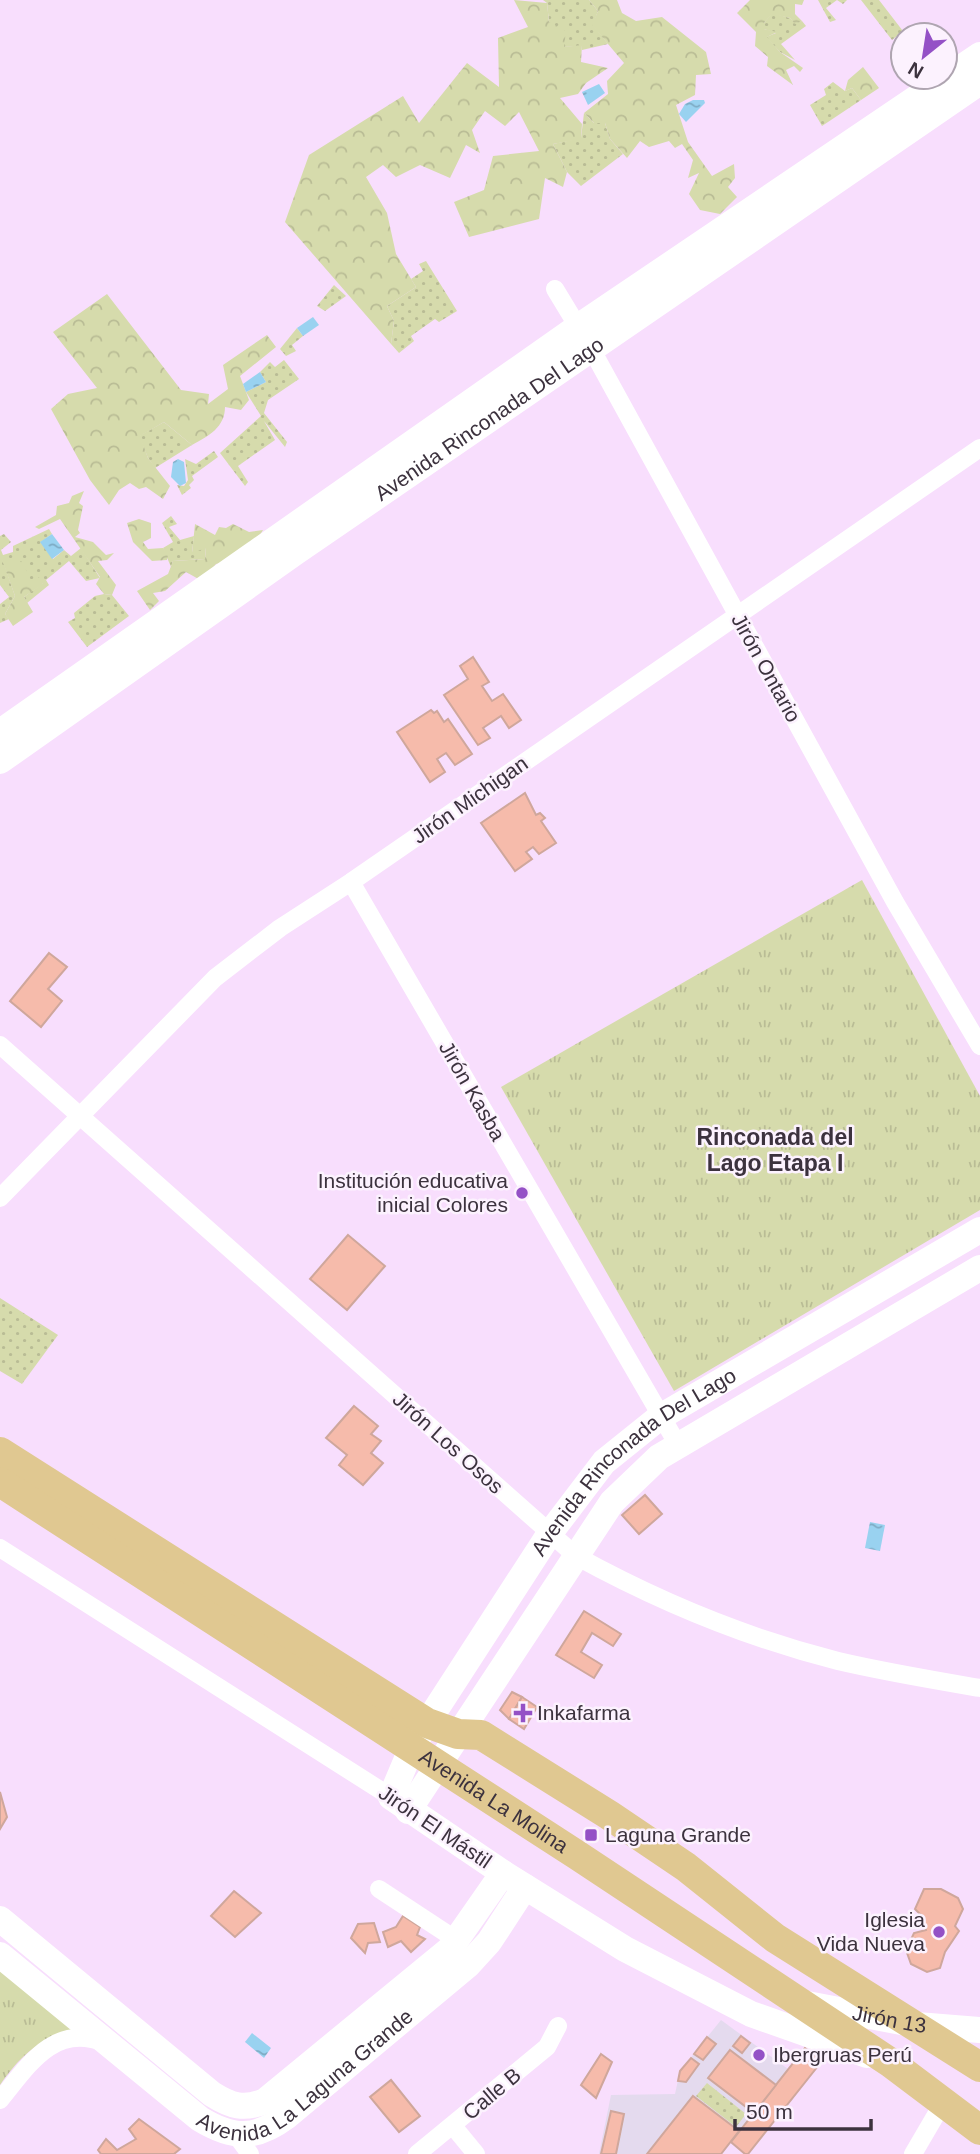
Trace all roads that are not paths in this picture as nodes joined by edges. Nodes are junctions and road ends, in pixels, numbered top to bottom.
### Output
1 (980, 55) edge
2 (980, 82) edge
3 (555, 289) dead end
4 (579, 327) junction
5 (592, 350) junction
6 (980, 448) edge
7 (736, 614) junction
8 (0, 732) edge
9 (0, 761) edge
10 (351, 882) junction
11 (0, 1045) edge
12 (980, 1046) edge
13 (80, 1117) junction
14 (0, 1198) edge
15 (980, 1230) edge
16 (980, 1268) edge
17 (660, 1417) junction
18 (678, 1446) junction
19 (0, 1452) edge
20 (0, 1482) edge
21 (550, 1533) junction
22 (0, 1548) edge
23 (576, 1556) junction
24 (980, 1688) edge
25 (458, 1734) junction
26 (419, 1735) junction
27 (439, 1765) junction
28 (399, 1804) junction
29 (514, 1880) junction
30 (379, 1889) dead end
31 (0, 1919) edge
32 (458, 1952) junction
33 (0, 1955) edge
34 (800, 2003) junction
35 (917, 2025) junction
36 (558, 2026) dead end
37 (980, 2030) edge
38 (109, 2045) junction
39 (891, 2063) junction
40 (980, 2067) edge
41 (170, 2078) junction
42 (0, 2100) edge
43 (944, 2101) junction
44 (453, 2126) junction
45 (980, 2130) edge
46 (243, 2144) edge
47 (417, 2154) edge
48 (476, 2154) edge
49 (913, 2154) edge

1 - 4 street, Avenida Rinconada Del Lago
2 - 5 street, Avenida Rinconada Del Lago
3 - 4 street, Jirón Ontario
4 - 5 street, Jirón Ontario
4 - 8 street, Avenida Rinconada Del Lago
5 - 7 street, Jirón Ontario
5 - 9 street, Avenida Rinconada Del Lago
6 - 7 street, Jirón Michigan
7 - 10 street, Jirón Michigan
7 - 12 street, Jirón Ontario
10 - 13 street, Jirón Michigan
10 - 17 street, Jirón Kasba
11 - 13 street, Jirón Los Osos
13 - 14 street, Jirón Michigan
13 - 21 street, Jirón Los Osos
15 - 17 street, Avenida Rinconada Del Lago
16 - 18 street, Avenida Rinconada Del Lago
17 - 18 street, Jirón Kasba
17 - 21 street, Avenida Rinconada Del Lago
18 - 23 street, Avenida Rinconada Del Lago
19 - 26 main road, Avenida La Molina
20 - 26 main road, Avenida La Molina
21 - 23 street, Jirón Los Osos
21 - 26 street, Avenida Rinconada Del Lago
22 - 28 street, Jirón El Mástil
23 - 24 street, Jirón Los Osos
23 - 25 street, Avenida Rinconada Del Lago
25 - 26 main road, Avenida La Molina
25 - 27 street, Avenida Rinconada Del Lago
25 - 35 main road, Avenida La Molina
26 - 27 main road, Avenida La Molina
26 - 28 street, Avenida Rinconada Del Lago
27 - 28 street, Avenida Rinconada Del Lago
27 - 34 main road, Avenida La Molina
28 - 29 street, Jirón El Mástil
29 - 32 street, Avenida La Laguna Grande
29 - 39 street, Jirón El Mástil
30 - 32 street
31 - 41 street, Avenida La Laguna Grande
32 - 41 street, Avenida La Laguna Grande
32 - 46 street, Avenida La Laguna Grande
33 - 38 street, Avenida La Laguna Grande
34 - 35 street, Jirón 13
34 - 39 main road, Avenida La Molina
35 - 37 street, Jirón 13
35 - 40 main road, Avenida La Molina
36 - 44 street, Calle B
38 - 41 street, Avenida La Laguna Grande
38 - 42 street
39 - 43 main road, Avenida La Molina
41 - 46 street, Avenida La Laguna Grande
43 - 45 main road, Avenida La Molina
43 - 49 street
44 - 47 street, Calle B
44 - 48 street

